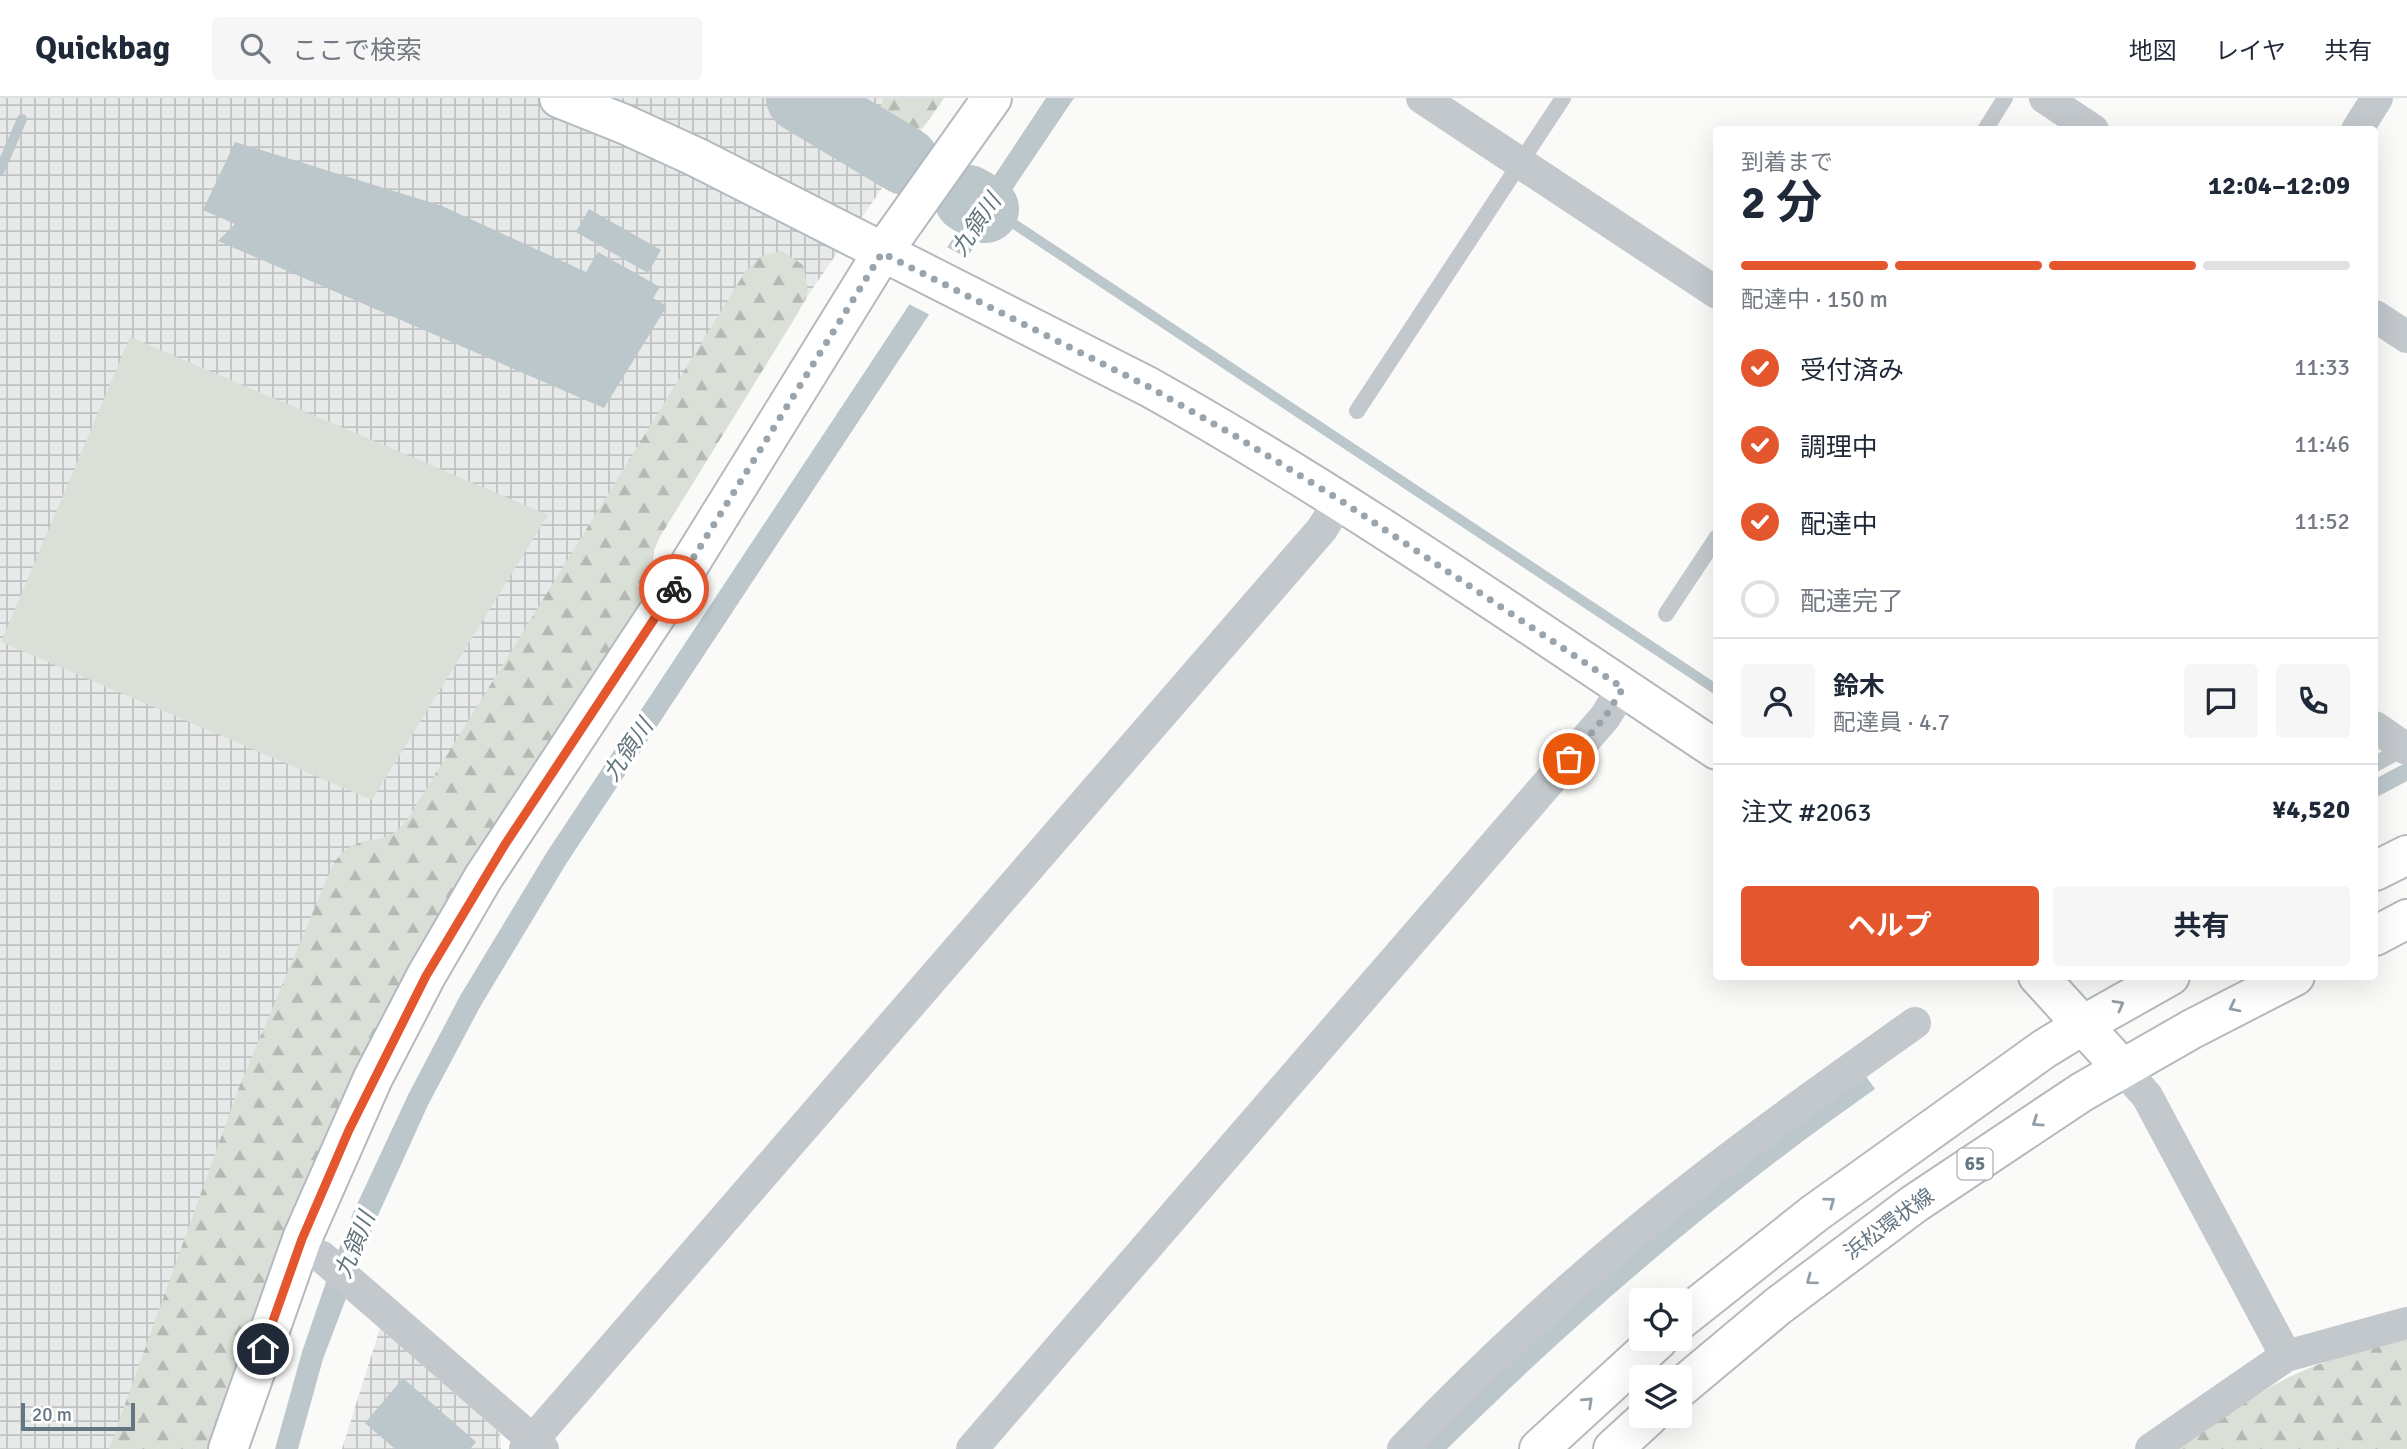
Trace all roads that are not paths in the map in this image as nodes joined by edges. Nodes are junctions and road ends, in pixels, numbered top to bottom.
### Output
1 (559, 98) edge
2 (992, 98) edge
3 (1422, 98) edge
4 (1563, 98) edge
5 (2005, 98) edge
6 (2045, 98) edge
7 (2377, 98) edge
8 (1988, 126) edge
9 (2087, 126) edge
10 (2360, 126) edge
11 (1520, 163) junction
12 (896, 259) junction
13 (1713, 290) edge
14 (2378, 318) edge
15 (2407, 337) edge
16 (1357, 411) dead end
17 (1340, 500) junction
18 (1713, 543) edge
19 (1666, 614) dead end
20 (1623, 688) junction
21 (2378, 729) edge
22 (1713, 747) edge
23 (2406, 747) edge
24 (2378, 762) edge
25 (2407, 855) edge
26 (2378, 870) edge
27 (2407, 919) edge
28 (2378, 934) edge
29 (2042, 980) edge
30 (2164, 980) edge
31 (2287, 980) edge
32 (1915, 1023) dead end
33 (2083, 1025) junction
34 (2122, 1068) junction
35 (310, 1253) junction
36 (1692, 1310) edge
37 (2407, 1323) edge
38 (1646, 1351) edge
39 (2286, 1356) junction
40 (1692, 1378) edge
41 (1636, 1428) edge
42 (534, 1446) edge
43 (228, 1449) edge
44 (972, 1449) edge
45 (1403, 1449) edge
46 (1539, 1449) edge
47 (1613, 1449) edge
48 (2151, 1449) edge

1 - 12 street
2 - 12 street
3 - 11 street
4 - 11 lane
5 - 8 lane
6 - 9 street
7 - 10 street
11 - 13 street
11 - 16 lane
12 - 17 street
12 - 35 street
14 - 15 street
17 - 20 street
17 - 42 street
18 - 19 lane
20 - 22 street
20 - 44 street
21 - 23 street
23 - 24 lane
25 - 26 street
27 - 28 street
29 - 33 street
33 -> 30 street, 65
31 -> 34 street, 浜松環状線 / 65
32 - 45 street
33 - 34 street
36 -> 33 street, 65
34 - 39 street
34 -> 40 street, 浜松環状線 / 65
35 - 42 street
35 - 43 street
37 - 39 street
46 -> 38 street
39 - 48 street
41 - 47 street

